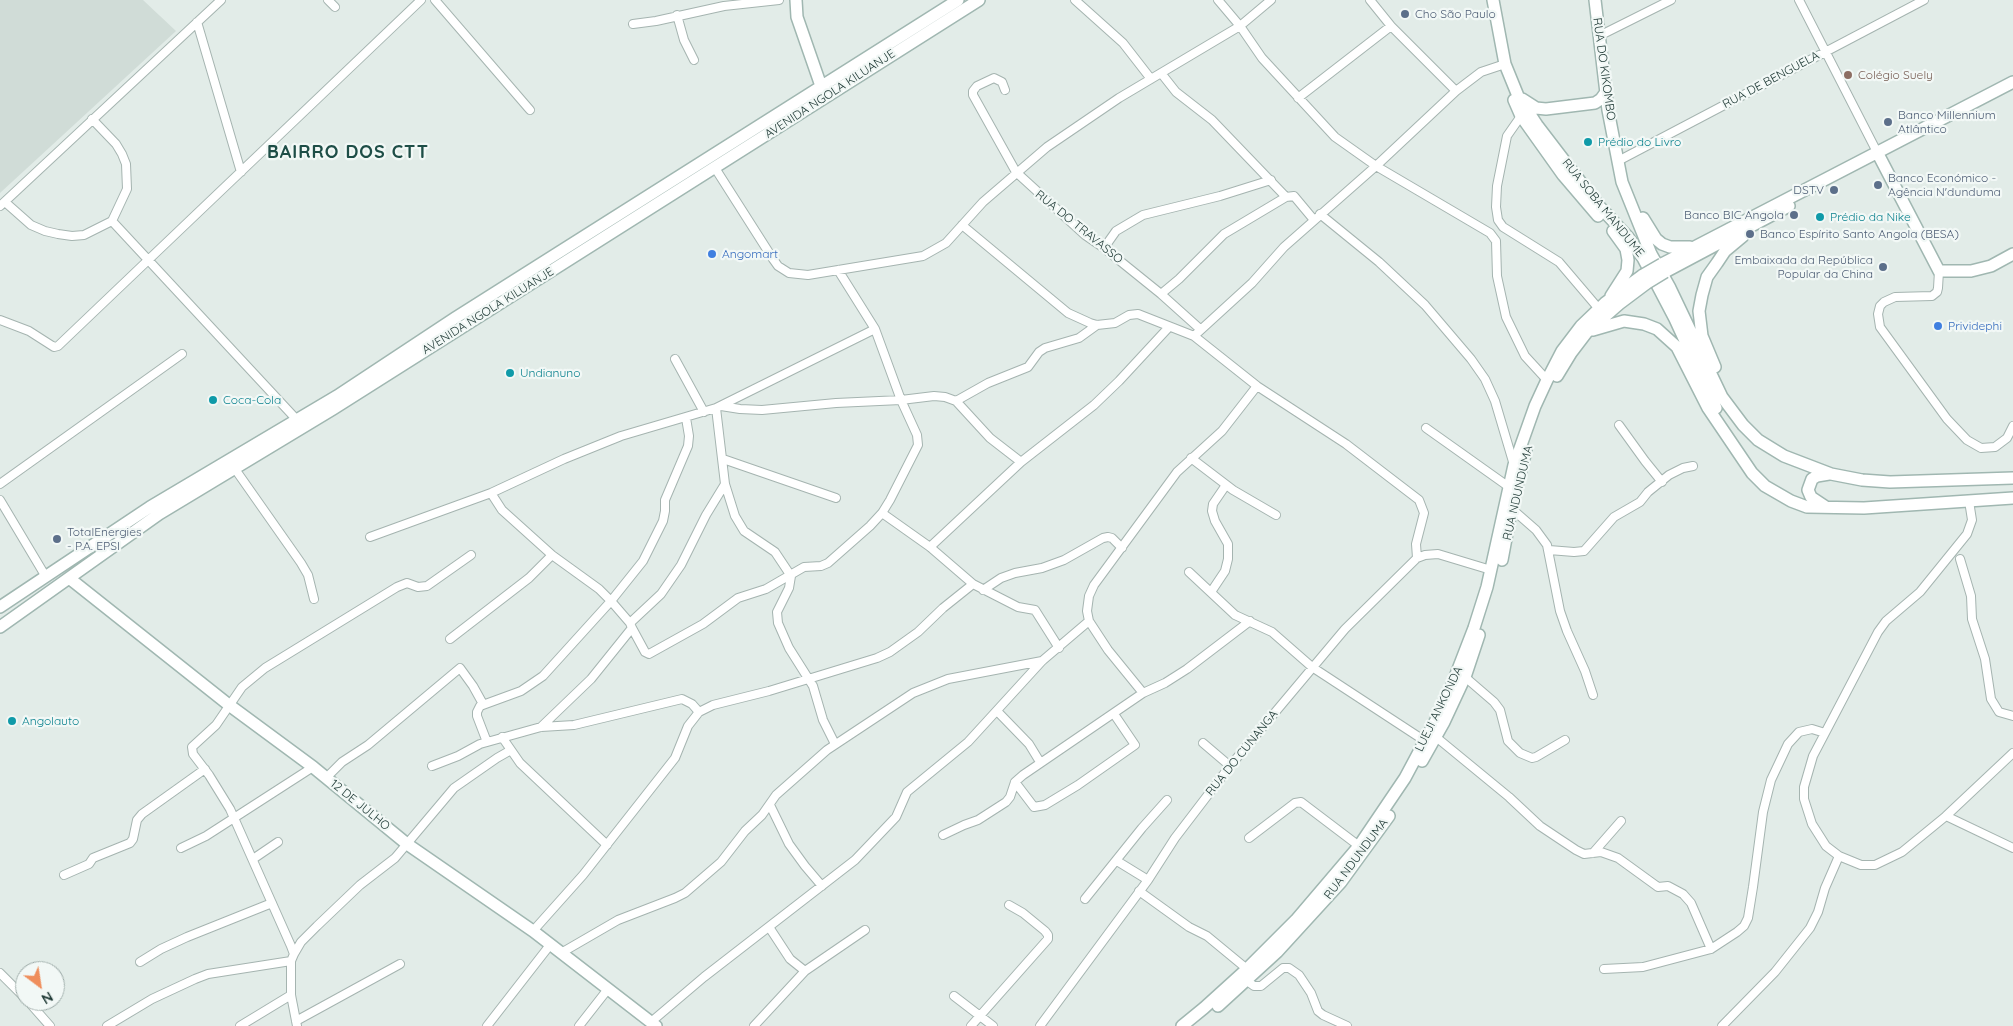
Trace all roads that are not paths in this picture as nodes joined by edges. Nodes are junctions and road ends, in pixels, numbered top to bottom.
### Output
1 (220, 0) edge
2 (328, 0) edge
3 (420, 0) edge
4 (435, 0) edge
5 (780, 0) edge
6 (796, 0) edge
7 (958, 0) edge
8 (979, 0) edge
9 (1075, 0) edge
10 (1218, 0) edge
11 (1271, 0) edge
12 (1370, 0) edge
13 (1493, 0) edge
14 (1595, 0) edge
15 (1671, 0) edge
16 (1799, 0) edge
17 (1924, 0) edge
18 (722, 3) edge
19 (335, 7) dead end
20 (677, 15) junction
21 (197, 22) junction
22 (633, 24) dead end
23 (1240, 26) junction
24 (1391, 26) junction
25 (1599, 36) junction
26 (1825, 51) junction
27 (694, 60) dead end
28 (1505, 64) junction
29 (1161, 73) junction
30 (1511, 78) junction
31 (1151, 79) junction
32 (2013, 82) edge
33 (821, 86) junction
34 (1005, 90) dead end
35 (2013, 90) edge
36 (1456, 91) junction
37 (1606, 92) junction
38 (1518, 96) junction
39 (1298, 98) junction
40 (530, 110) dead end
41 (1609, 115) junction
42 (1521, 116) junction
43 (92, 119) junction
44 (1536, 130) junction
45 (1878, 155) junction
46 (1618, 161) junction
47 (1376, 166) junction
48 (715, 168) junction
49 (241, 172) junction
50 (1016, 172) junction
51 (1271, 180) junction
52 (1286, 197) junction
53 (3, 204) edge
54 (1317, 217) junction
55 (112, 221) junction
56 (1756, 224) junction
57 (962, 225) junction
58 (1503, 227) junction
59 (1493, 237) junction
60 (1695, 246) junction
61 (1104, 248) junction
62 (2013, 254) edge
63 (149, 261) junction
64 (1664, 268) junction
65 (838, 270) junction
66 (1938, 271) junction
67 (1645, 279) junction
68 (1161, 294) junction
69 (1602, 306) junction
70 (0, 320) edge
71 (1097, 324) junction
72 (1169, 327) junction
73 (875, 329) junction
74 (1200, 329) junction
75 (1584, 329) junction
76 (1194, 336) junction
77 (182, 354) dead end
78 (675, 359) dead end
79 (1547, 380) junction
80 (1257, 386) junction
81 (901, 400) junction
82 (956, 401) junction
83 (718, 407) junction
84 (704, 412) junction
85 (686, 418) junction
86 (297, 420) junction
87 (1620, 425) dead end
88 (2013, 426) edge
89 (1426, 428) dead end
90 (1731, 444) junction
91 (1191, 458) junction
92 (723, 459) junction
93 (1021, 462) junction
94 (1514, 465) junction
95 (1693, 466) dead end
96 (235, 469) junction
97 (1818, 469) junction
98 (1831, 474) junction
99 (2013, 478) edge
100 (1662, 482) junction
101 (0, 484) edge
102 (725, 484) junction
103 (1226, 485) junction
104 (1509, 488) junction
105 (491, 493) junction
106 (836, 498) dead end
107 (2013, 498) edge
108 (0, 500) edge
109 (1970, 501) junction
110 (1826, 508) junction
111 (1512, 509) junction
112 (882, 513) junction
113 (1276, 515) dead end
114 (370, 537) dead end
115 (930, 547) junction
116 (1122, 548) junction
117 (1549, 550) junction
118 (471, 555) dead end
119 (552, 555) junction
120 (1417, 558) junction
121 (1960, 559) dead end
122 (1491, 570) junction
123 (1189, 572) dead end
124 (791, 576) junction
125 (46, 577) junction
126 (69, 578) junction
127 (973, 584) junction
128 (983, 590) junction
129 (1211, 592) junction
130 (314, 599) dead end
131 (611, 601) junction
132 (0, 606) edge
133 (1089, 621) junction
134 (1250, 621) junction
135 (0, 626) edge
136 (631, 626) junction
137 (450, 638) dead end
138 (1059, 648) junction
139 (1042, 662) junction
140 (1312, 667) junction
141 (1465, 677) junction
142 (808, 678) junction
143 (1144, 693) junction
144 (1593, 695) dead end
145 (483, 704) junction
146 (229, 705) junction
147 (998, 711) junction
148 (699, 712) junction
149 (1114, 714) junction
150 (2013, 716) edge
151 (541, 726) junction
152 (1825, 733) junction
153 (502, 737) junction
154 (1436, 737) junction
155 (1565, 740) dead end
156 (1425, 741) junction
157 (487, 742) junction
158 (1204, 743) dead end
159 (835, 744) junction
160 (511, 750) junction
161 (2013, 753) edge
162 (1040, 762) junction
163 (432, 766) dead end
164 (1230, 766) junction
165 (313, 767) junction
166 (205, 770) junction
167 (326, 778) junction
168 (1015, 782) junction
169 (1167, 800) dead end
170 (770, 805) junction
171 (1946, 816) junction
172 (234, 818) junction
173 (1621, 821) dead end
174 (944, 835) dead end
175 (1249, 838) dead end
176 (278, 842) dead end
177 (407, 844) junction
178 (607, 845) junction
179 (1359, 846) junction
180 (181, 848) dead end
181 (2013, 848) edge
182 (1593, 853) junction
183 (1839, 856) junction
184 (253, 859) junction
185 (1118, 861) junction
186 (64, 875) dead end
187 (1148, 880) junction
188 (822, 886) junction
189 (1139, 891) junction
190 (1085, 899) dead end
191 (272, 903) junction
192 (1009, 905) dead end
193 (769, 927) junction
194 (866, 930) dead end
195 (533, 931) junction
196 (550, 945) junction
197 (1711, 949) junction
198 (561, 953) junction
199 (292, 958) junction
200 (140, 962) dead end
201 (400, 964) dead end
202 (1604, 969) dead end
203 (805, 971) junction
204 (0, 973) edge
205 (1247, 975) junction
206 (15, 988) edge
207 (608, 989) junction
208 (291, 995) junction
209 (954, 996) dead end
210 (37, 1011) edge
211 (981, 1015) junction
212 (296, 1024) edge
213 (653, 1024) edge
214 (50, 1026) edge
215 (107, 1026) edge
216 (240, 1026) edge
217 (487, 1026) edge
218 (579, 1026) edge
219 (754, 1026) edge
220 (971, 1026) edge
221 (994, 1026) edge
222 (1040, 1026) edge
223 (1182, 1026) edge
224 (1194, 1026) edge
225 (1347, 1026) edge
226 (1722, 1026) edge

1 - 21 street
2 - 19 street
3 - 49 street
4 - 40 street
5 - 18 street
6 - 33 main road
7 - 33 main road, AVENIDA NGOLA KILUANJE
8 - 48 main road, AVENIDA NGOLA KILUANJE
9 - 31 street
10 - 23 street
11 - 23 street
12 - 24 street
13 - 28 main road, RUA SOBA MANDUME
14 - 25 main road, RUA DO KIKOMBO
15 - 25 street
16 - 26 street
17 - 26 street, RUA DE BENGUELA
18 - 20 street
20 - 22 street
20 - 27 street
21 - 43 street
21 - 49 street
23 - 29 street
23 - 39 street
24 - 36 street
24 - 39 street
25 - 37 main road, RUA DO KIKOMBO
26 - 45 street
26 - 46 street, RUA DE BENGUELA
28 - 30 main road, RUA SOBA MANDUME
28 - 36 street
29 - 31 street
29 - 51 street
30 - 38 main road, RUA SOBA MANDUME
30 - 42 main road
31 - 50 street
32 - 45 main road, RUA NDUNDUMA
33 - 86 main road, AVENIDA NGOLA KILUANJE
34 - 50 street, RUA DO TRAVASSO
35 - 45 main road, RUA NDUNDUMA
36 - 47 street
37 - 38 main road
37 - 41 main road, RUA DO KIKOMBO
38 - 44 main road, RUA SOBA MANDUME
39 - 47 street
41 - 44 main road
41 - 46 main road, RUA DO KIKOMBO
42 - 44 main road
42 - 58 street
43 - 53 street
43 - 55 street
44 - 69 main road
44 - 90 main road, RUA SOBA MANDUME
45 - 56 main road, RUA NDUNDUMA
45 - 60 main road, RUA NDUNDUMA
45 - 66 main road
46 - 60 main road
46 - 97 main road, RUA DO KIKOMBO
47 - 54 street
47 - 59 street
48 - 65 street
48 - 96 main road, AVENIDA NGOLA KILUANJE
49 - 63 street
50 - 57 street
50 - 61 street, RUA DO TRAVASSO
51 - 52 street
51 - 61 street
52 - 54 street
52 - 68 street
53 - 55 street
54 - 74 street
54 - 94 street
55 - 63 street
56 - 64 main road, RUA NDUNDUMA
56 - 97 main road
57 - 65 street
57 - 71 street
58 - 59 street
58 - 69 street
59 - 79 street
60 - 64 main road, RUA NDUNDUMA
61 - 68 street, RUA DO TRAVASSO
62 - 66 main road
63 - 70 street
63 - 86 street
64 - 67 main road, RUA NDUNDUMA, bridge
65 - 73 street
66 - 88 street
67 - 69 main road, RUA NDUNDUMA
67 - 75 main road, RUA NDUNDUMA
68 - 74 street, RUA DO TRAVASSO
69 - 75 main road, RUA NDUNDUMA
71 - 72 street
71 - 82 street
72 - 76 street
72 - 93 street
73 - 81 street
73 - 83 street
74 - 76 street
75 - 79 main road, LUEJI ANKONDA
75 - 90 main road
75 - 111 main road, RUA NDUNDUMA
76 - 80 street
77 - 101 street
78 - 84 street
79 - 94 main road, LUEJI ANKONDA
80 - 91 street
80 - 120 street
81 - 82 street
81 - 83 street
81 - 112 street
82 - 93 street
83 - 84 street
83 - 92 street
84 - 85 street
85 - 105 street
85 - 131 street
86 - 125 main road, AVENIDA NGOLA KILUANJE
87 - 100 street
89 - 104 street
90 - 110 main road
91 - 103 street
91 - 116 street
92 - 102 street
92 - 106 street
93 - 115 street
94 - 104 main road, LUEJI ANKONDA
95 - 100 street
96 - 126 main road, AVENIDA NGOLA KILUANJE
96 - 130 street
97 - 98 main road
98 - 99 main road
98 - 110 main road
100 - 117 street
102 - 124 street
102 - 136 street
103 - 113 street
103 - 129 street
104 - 122 main road, LUEJI ANKONDA
105 - 114 street
105 - 119 street
107 - 109 main road
108 - 125 street
109 - 110 main road
109 - 152 street
111 - 117 street
111 - 141 main road, RUA NDUNDUMA
112 - 115 street
112 - 124 street
115 - 127 street
116 - 128 street
116 - 133 street
117 - 144 street
118 - 146 street
119 - 131 street
119 - 137 street
120 - 122 street
120 - 140 street, RUA DO CUNANGA
121 - 150 street
122 - 156 main road, LUEJI ANKONDA
123 - 129 street
124 - 136 street
124 - 142 street
125 - 132 main road, AVENIDA NGOLA KILUANJE
126 - 135 main road, AVENIDA NGOLA KILUANJE
126 - 146 main road, 12 DE JULHO
127 - 128 street
127 - 142 street
128 - 138 street
129 - 134 street
131 - 136 street
131 - 145 street
133 - 138 street
133 - 143 street
134 - 140 street
134 - 143 street
136 - 151 street
138 - 139 street
139 - 147 street
139 - 159 street
140 - 156 street
140 - 164 street, RUA DO CUNANGA
141 - 154 main road, RUA NDUNDUMA
141 - 155 street
142 - 148 street
142 - 159 street
143 - 149 street
145 - 157 street
145 - 167 street
146 - 165 main road, 12 DE JULHO
146 - 166 street
147 - 162 street
147 - 188 street
148 - 151 street
148 - 178 street
149 - 162 street
149 - 168 street
151 - 153 street
152 - 183 street
152 - 197 street
153 - 157 street
153 - 160 street
154 - 182 street
154 - 205 main road, RUA NDUNDUMA
156 - 179 main road, LUEJI ANKONDA
157 - 163 street
158 - 164 street
159 - 170 street
160 - 177 street
160 - 178 street
161 - 171 street
162 - 168 street
164 - 187 street, RUA DO CUNANGA
165 - 167 main road, 12 DE JULHO
165 - 172 street
166 - 172 street
166 - 186 street
167 - 177 main road, 12 DE JULHO
168 - 174 street
169 - 185 street
170 - 188 street
170 - 198 street
171 - 181 street
171 - 183 street
172 - 180 street
172 - 184 street
173 - 182 street
175 - 179 street
176 - 184 street
177 - 195 main road, 12 DE JULHO
177 - 199 street
178 - 195 street
179 - 205 main road, LUEJI ANKONDA
182 - 197 street
183 - 226 street
184 - 191 street
185 - 187 street
185 - 190 street
187 - 189 street, RUA DO CUNANGA
188 - 193 street
189 - 205 street
189 - 222 street, RUA DO CUNANGA
191 - 199 street
191 - 200 street
192 - 211 street
193 - 203 street
193 - 213 street
194 - 203 street
195 - 196 main road, 12 DE JULHO
196 - 198 main road, 12 DE JULHO
196 - 217 street
197 - 202 street
198 - 207 main road, 12 DE JULHO
199 - 208 street
199 - 215 street
201 - 212 street
203 - 219 street
204 - 206 street
205 - 223 main road, LUEJI ANKONDA
205 - 224 main road, RUA NDUNDUMA
205 - 225 street
207 - 213 main road, 12 DE JULHO
207 - 218 street
208 - 212 street
208 - 216 street
209 - 211 street
210 - 214 street
211 - 220 street
211 - 221 street

